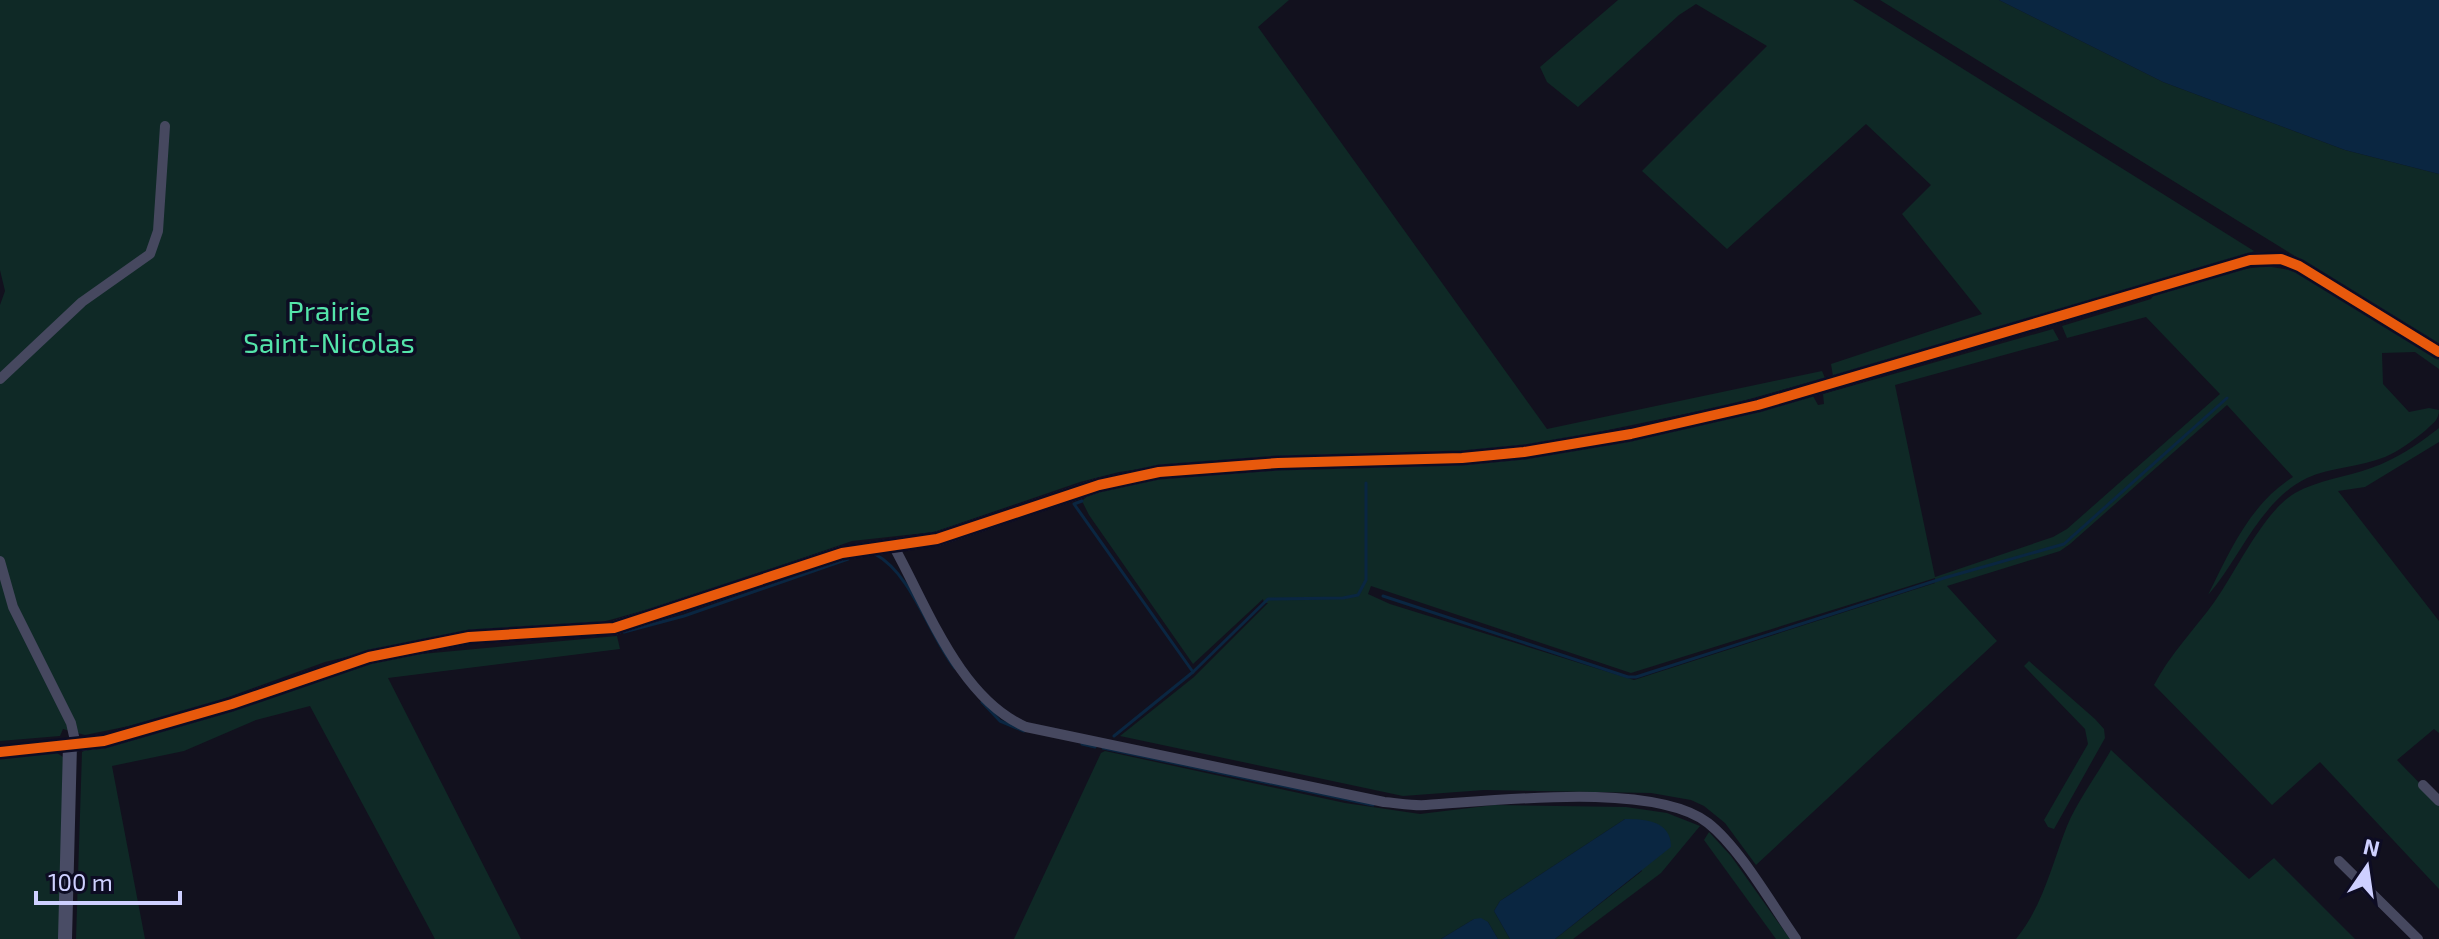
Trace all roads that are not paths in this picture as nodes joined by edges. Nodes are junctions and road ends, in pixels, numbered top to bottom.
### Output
1 (165, 126) dead end
2 (2439, 352) edge
3 (0, 379) edge
4 (894, 547) junction
5 (0, 561) edge
6 (73, 745) junction
7 (0, 752) edge
8 (2423, 785) dead end
9 (2439, 801) edge
10 (2339, 861) dead end
11 (65, 939) edge
12 (1796, 939) edge
13 (2418, 939) edge

1 - 3 street
2 - 4 street
4 - 6 street
4 - 12 street
5 - 6 street
6 - 7 street
6 - 11 street
8 - 9 street
10 - 13 street

